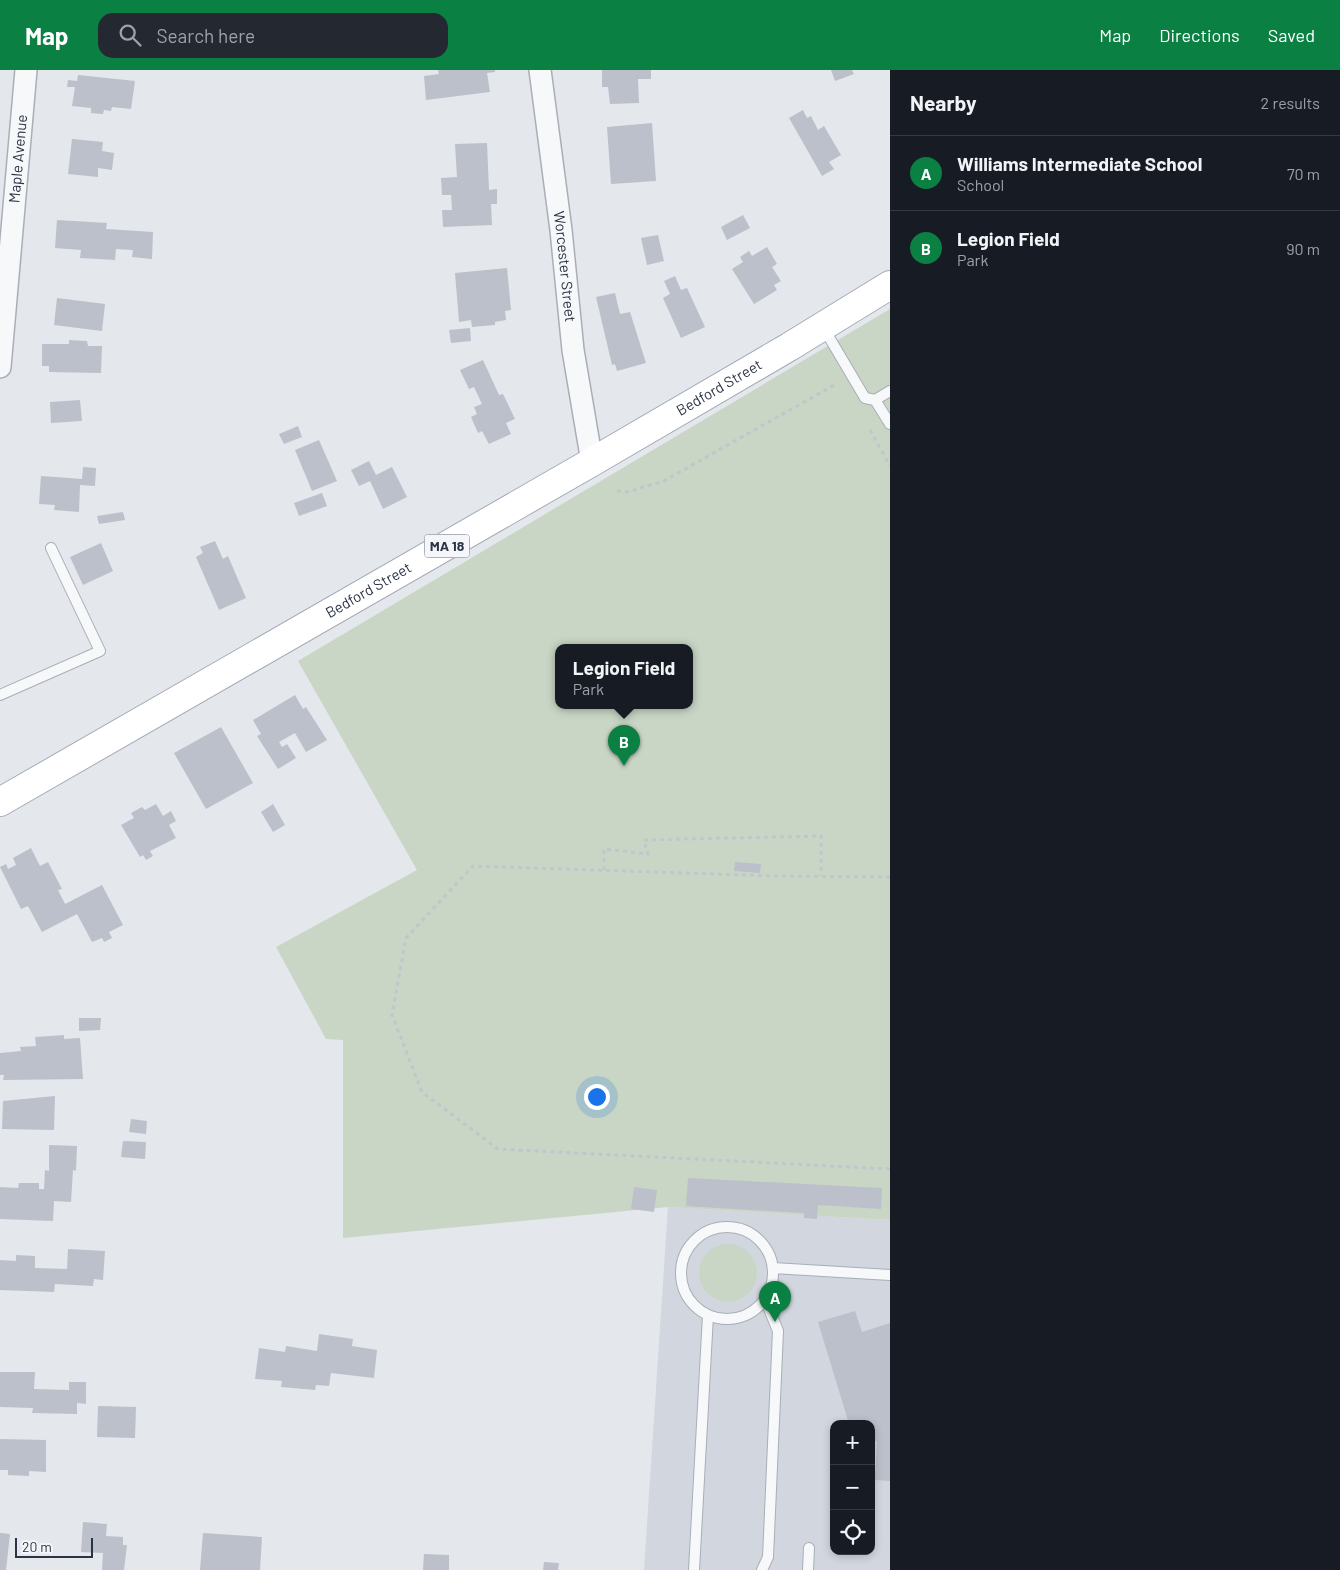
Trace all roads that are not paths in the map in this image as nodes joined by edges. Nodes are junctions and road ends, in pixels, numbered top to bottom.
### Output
1 (26, 70) edge
2 (540, 70) edge
3 (890, 285) edge
4 (823, 327) junction
5 (0, 367) edge
6 (890, 391) edge
7 (875, 400) junction
8 (890, 424) edge
9 (592, 462) junction
10 (51, 548) dead end
11 (0, 695) edge
12 (0, 802) edge
13 (773, 1268) junction
14 (890, 1275) edge
15 (765, 1298) junction
16 (708, 1315) junction
17 (809, 1548) dead end
18 (694, 1570) edge
19 (762, 1570) edge
20 (808, 1570) edge

1 - 5 street, Maple Avenue
2 - 9 street, Worcester Street
3 - 4 main road, Bedford Street / MA 18
4 - 7 lane
4 - 9 main road, Bedford Street / MA 18
6 - 7 lane
7 - 8 lane
9 - 12 main road, Bedford Street / MA 18
10 - 11 lane
13 - 14 lane
13 - 15 lane
13 - 16 lane
15 - 16 lane
15 - 19 lane
16 - 18 lane
17 - 20 lane

